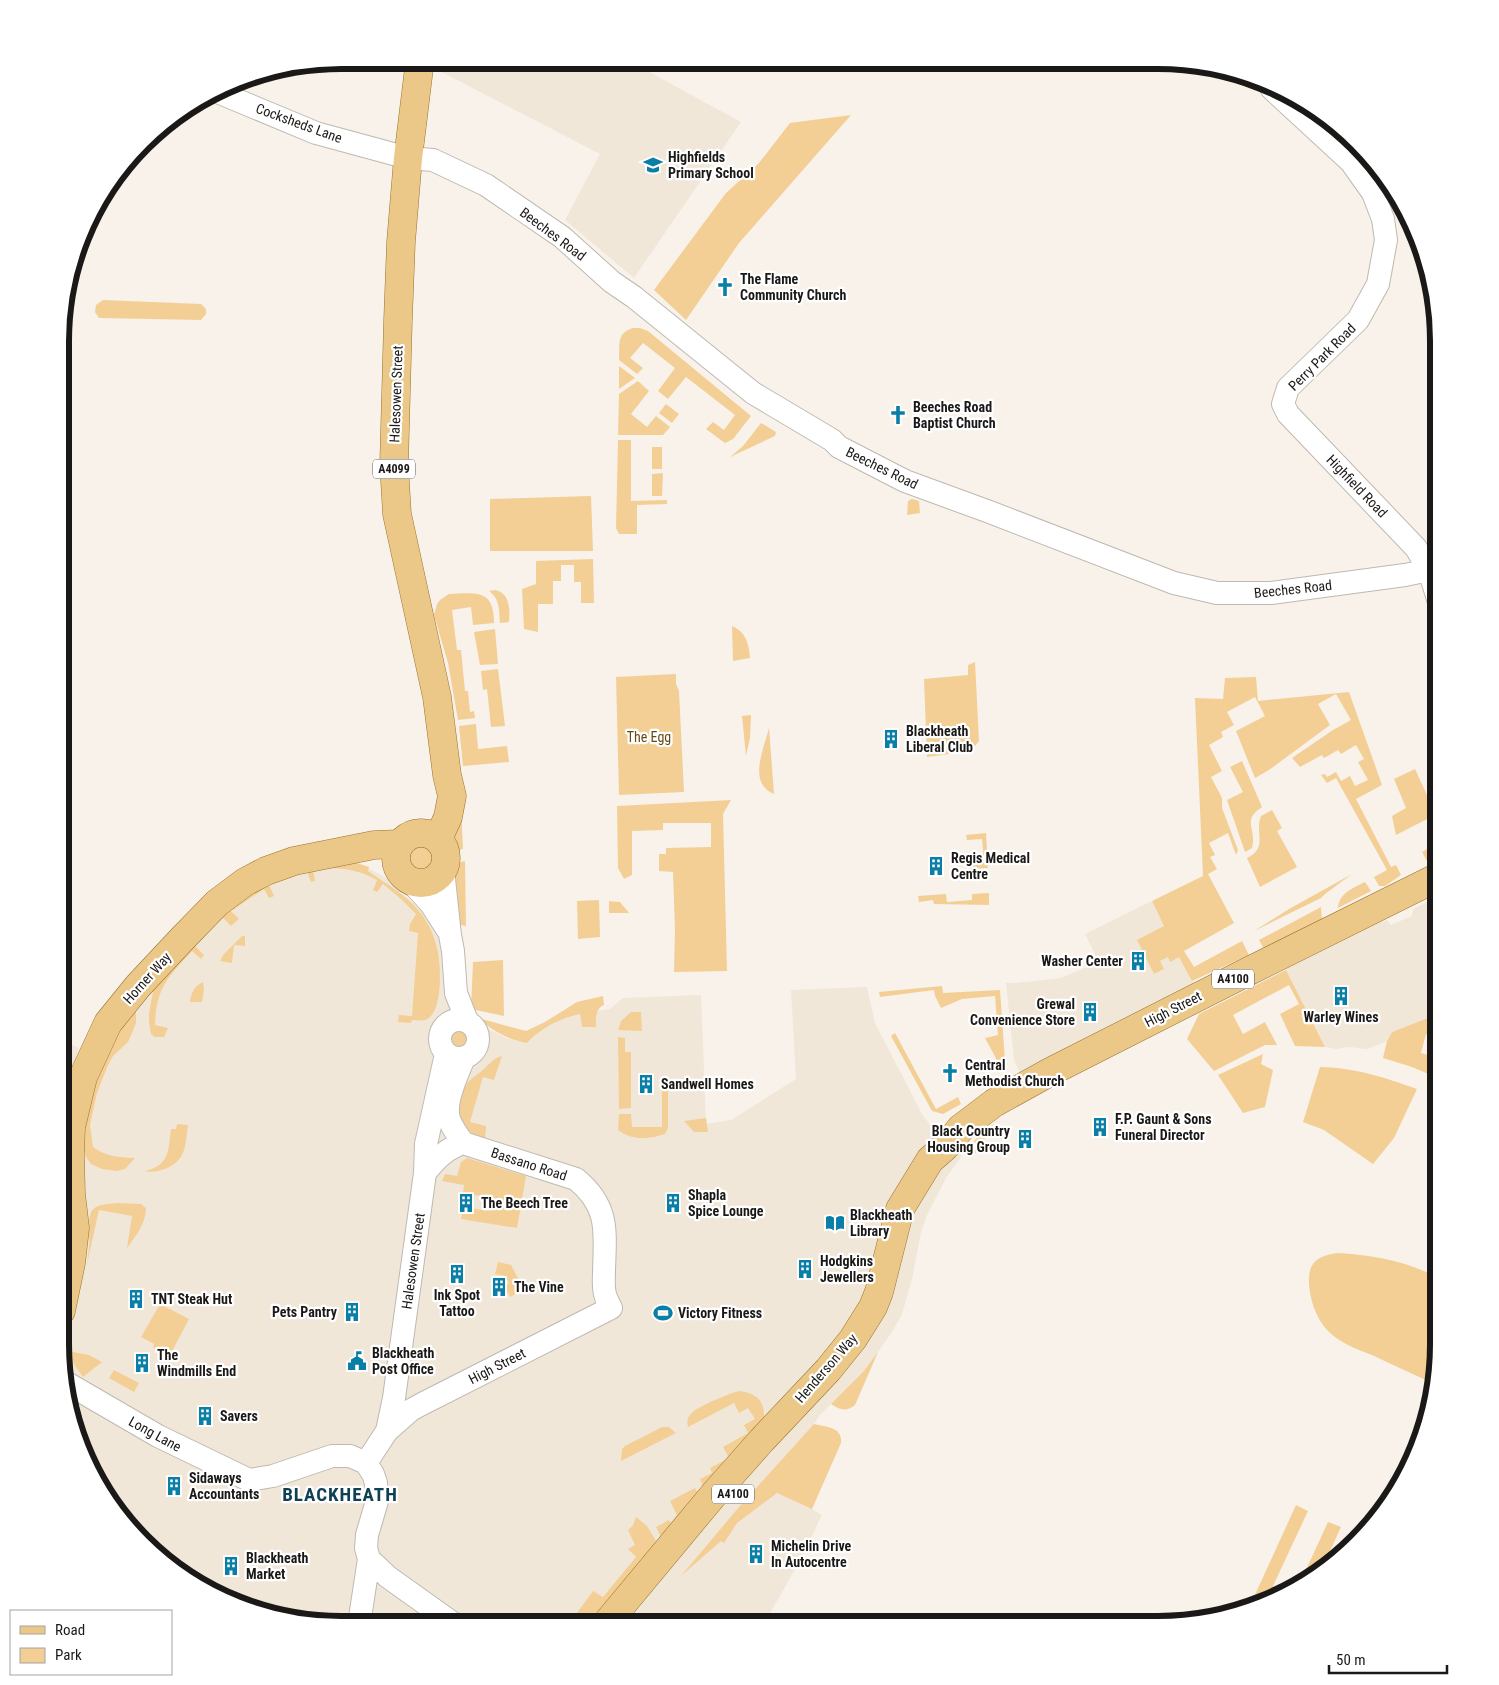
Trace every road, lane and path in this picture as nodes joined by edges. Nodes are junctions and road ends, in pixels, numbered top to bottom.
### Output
1 (419, 69) edge
2 (225, 95) edge
3 (1284, 100) edge
4 (408, 158) junction
5 (1283, 404) joint
6 (1430, 560) edge
7 (1430, 566) edge
8 (447, 775) junction
9 (438, 839) junction
10 (403, 857) junction
11 (443, 870) junction
12 (1430, 881) edge
13 (450, 935) junction
14 (454, 981) junction
15 (467, 1021) junction
16 (445, 1026) junction
17 (455, 1056) junction
18 (463, 1143) junction
19 (946, 1146) junction
20 (425, 1173) junction
21 (71, 1194) junction
22 (69, 1200) edge
23 (69, 1273) edge
24 (611, 1308) joint
25 (72, 1387) edge
26 (387, 1431) junction
27 (366, 1463) junction
28 (369, 1559) junction
29 (360, 1616) edge
30 (443, 1616) edge
31 (613, 1616) edge
32 (626, 1616) edge

1 - 4 main road, A4099
2 - 4 street, Cocksheds Lane
3 - 5 street, Perry Park Road
4 - 7 street, Beeches Road
4 - 8 main road, Halesowen Street / A4099
5 - 6 street, Highfield Road
8 - 9 main road, Halesowen Street / A4099
8 - 10 main road, Halesowen Street / A4099
9 - 10 main road
9 - 11 main road
10 - 11 main road
10 - 13 street
10 - 21 main road, Horner Way
11 - 13 street
12 - 19 main road, High Street / A4100
13 - 14 street
14 - 15 street
14 - 16 street
15 - 16 street
15 - 17 street
16 - 17 street
17 - 18 street
17 - 20 street, Halesowen Street
18 - 20 street
18 - 24 street, Bassano Road
19 - 31 main road, Henderson Way / A4100
19 - 32 main road, Henderson Way / A4100
20 - 26 street, Halesowen Street
21 - 22 main road, Horner Way
21 - 23 main road, Horner Way
24 - 26 street, High Street
25 - 27 street, Long Lane
26 - 27 street, Halesowen Street
27 - 28 street
28 - 29 street
28 - 30 street

